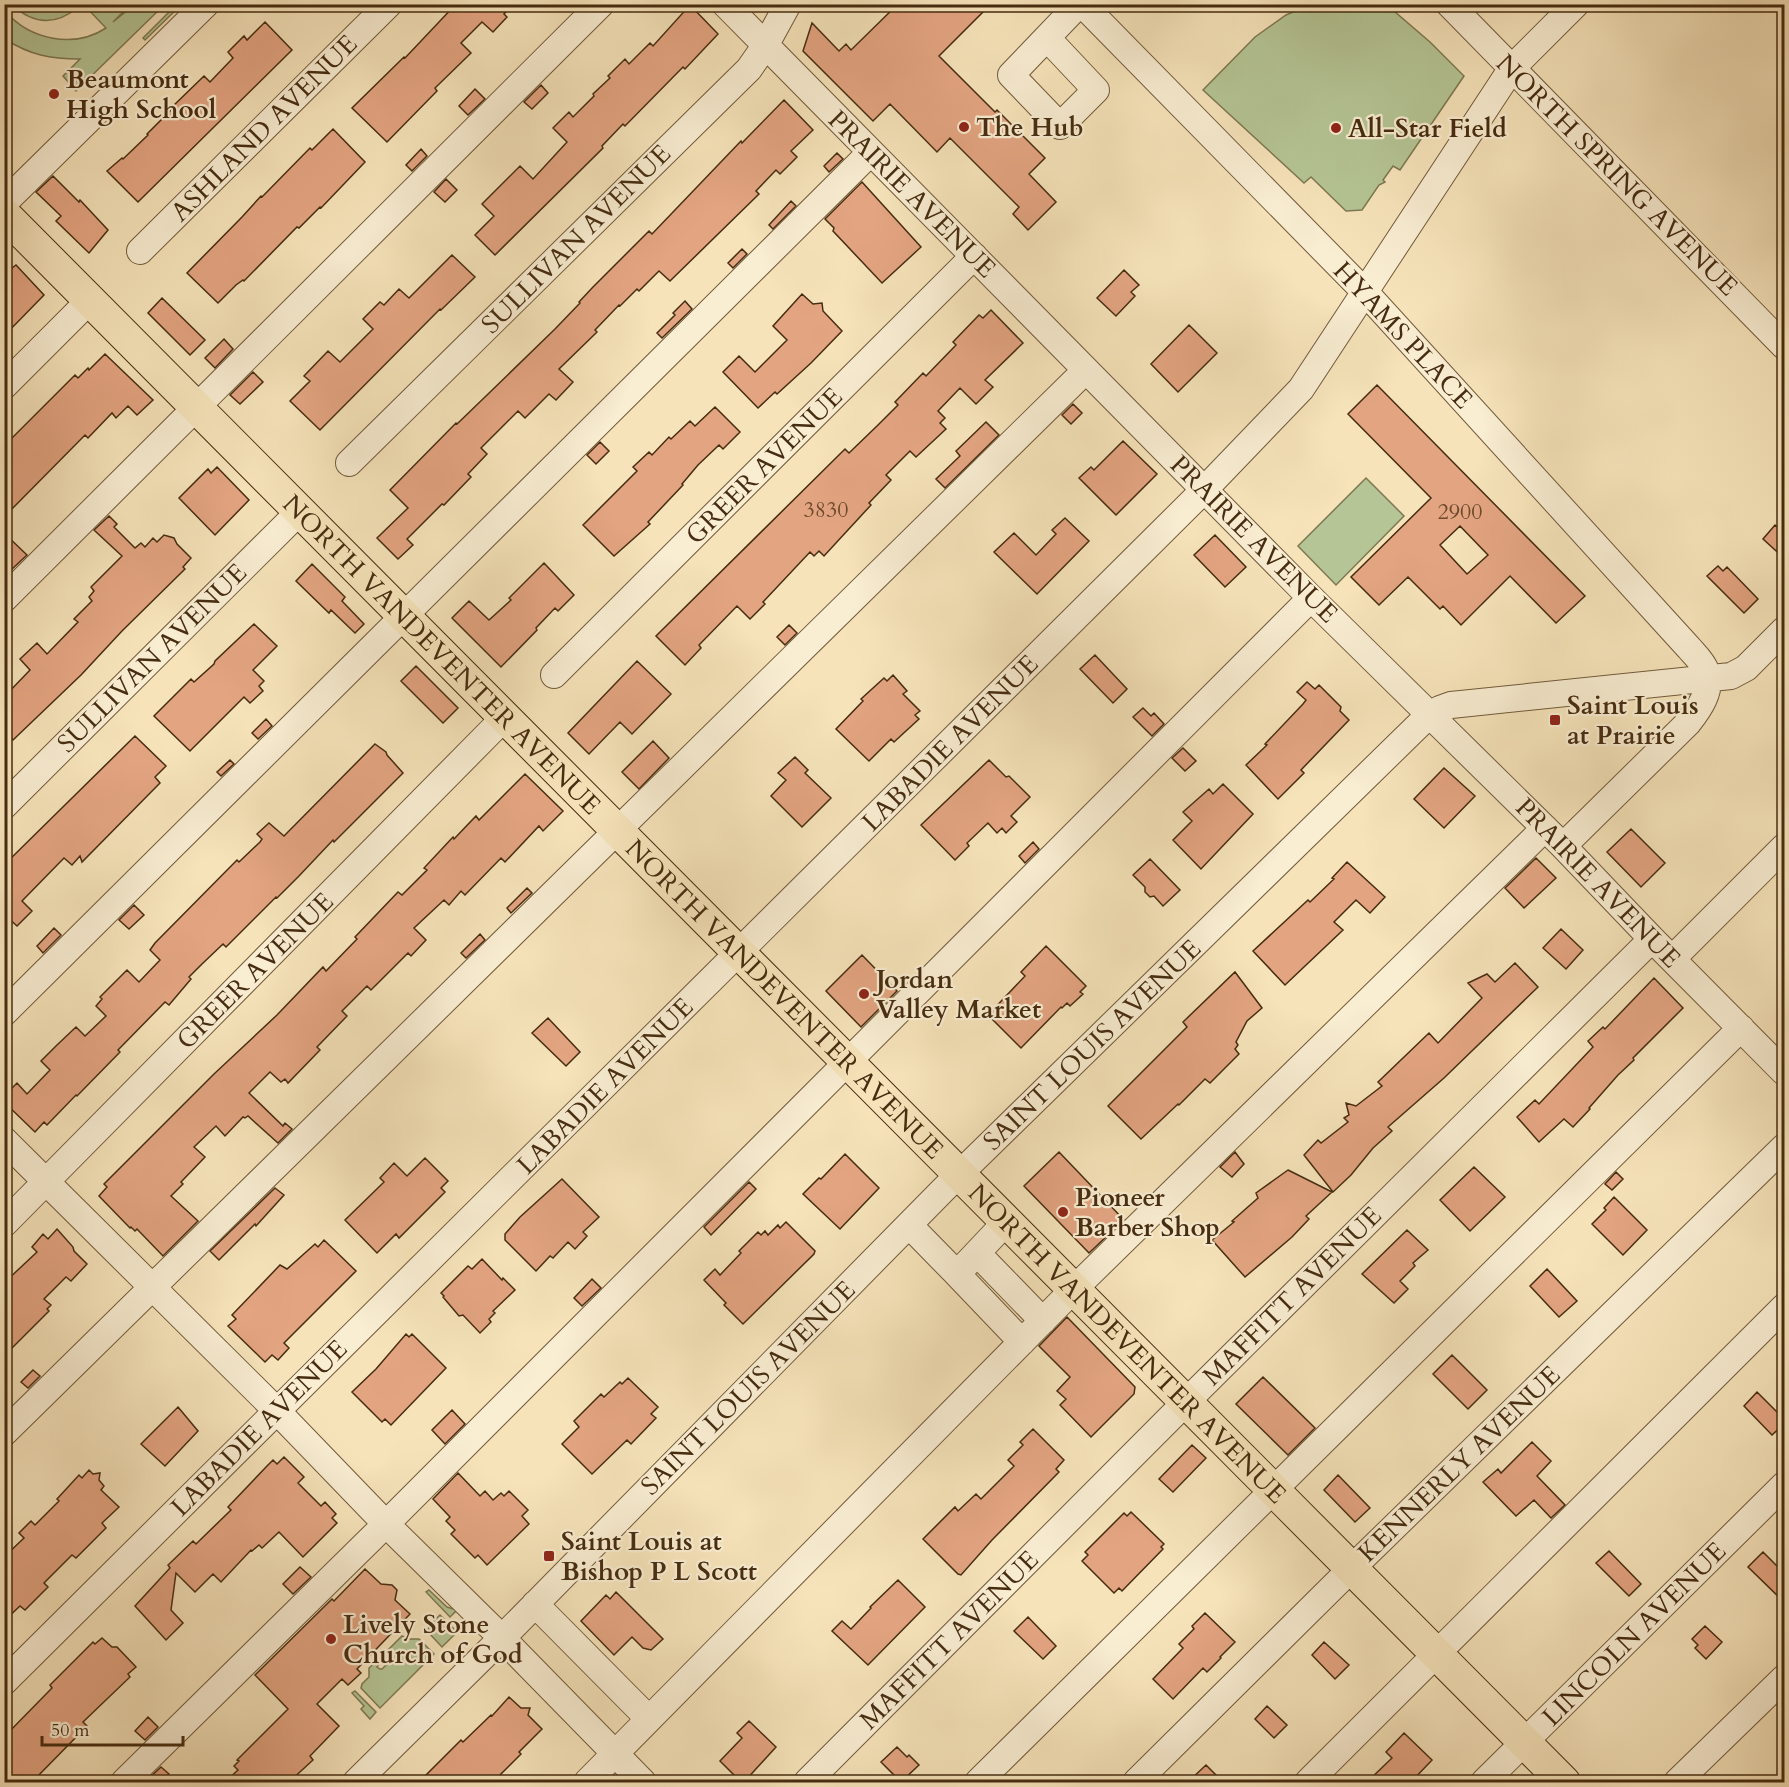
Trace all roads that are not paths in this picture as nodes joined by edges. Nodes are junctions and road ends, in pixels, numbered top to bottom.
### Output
1 (206, 4) edge
2 (389, 4) edge
3 (601, 4) edge
4 (788, 4) edge
5 (1081, 4) edge
6 (1449, 4) edge
7 (1576, 4) edge
8 (739, 9) edge
9 (1047, 38) dead end
10 (765, 45) junction
11 (1512, 68) junction
12 (871, 152) junction
13 (4, 203) edge
14 (4, 214) edge
15 (140, 251) dead end
16 (974, 256) junction
17 (1365, 292) junction
18 (90, 300) junction
19 (1785, 346) edge
20 (1086, 370) junction
21 (4, 386) edge
22 (198, 408) junction
23 (349, 463) dead end
24 (1204, 490) junction
25 (300, 511) junction
26 (1311, 598) junction
27 (4, 599) edge
28 (404, 615) junction
29 (1785, 630) edge
30 (554, 675) dead end
31 (1708, 679) junction
32 (1430, 714) junction
33 (506, 717) junction
34 (4, 806) edge
35 (1545, 828) junction
36 (618, 830) junction
37 (1563, 846) junction
38 (1785, 846) edge
39 (1652, 939) junction
40 (740, 952) junction
41 (1672, 959) junction
42 (4, 1013) edge
43 (1741, 1028) junction
44 (848, 1061) junction
45 (1781, 1063) edge
46 (4, 1140) edge
47 (1785, 1147) edge
48 (960, 1174) junction
49 (47, 1182) junction
50 (1007, 1221) junction
51 (4, 1224) edge
52 (909, 1225) junction
53 (977, 1253) junction
54 (957, 1274) junction
55 (152, 1287) junction
56 (1074, 1289) junction
57 (1785, 1307) edge
58 (1043, 1321) junction
59 (1022, 1342) junction
60 (1186, 1402) junction
61 (276, 1410) junction
62 (4, 1433) edge
63 (1785, 1485) edge
64 (1274, 1490) junction
65 (386, 1524) junction
66 (1352, 1568) junction
67 (535, 1604) junction
68 (502, 1638) junction
69 (1437, 1654) junction
70 (1785, 1678) edge
71 (4, 1682) edge
72 (649, 1719) junction
73 (1525, 1742) junction
74 (615, 1754) junction
75 (124, 1782) edge
76 (356, 1782) edge
77 (587, 1782) edge
78 (643, 1782) edge
79 (807, 1782) edge
80 (978, 1782) edge
81 (1136, 1782) edge
82 (1308, 1782) edge
83 (1484, 1782) edge
84 (1564, 1782) edge
85 (1677, 1782) edge

1 - 13 street
2 - 15 street, ASHLAND AVENUE
3 - 22 street
4 - 10 street, SULLIVAN AVENUE
5 - 9 street
5 - 17 street, HYAMS PLACE
6 - 11 street, NORTH SPRING AVENUE
7 - 11 street, LABADIE AVENUE
8 - 10 street, PRAIRIE AVENUE
10 - 12 street, PRAIRIE AVENUE
10 - 23 street, SULLIVAN AVENUE
11 - 17 street, LABADIE AVENUE
11 - 19 street, NORTH SPRING AVENUE
12 - 16 street, PRAIRIE AVENUE
12 - 28 street
14 - 18 main road, NORTH VANDEVENTER AVENUE
16 - 20 street, PRAIRIE AVENUE
16 - 30 street, GREER AVENUE
17 - 24 street, LABADIE AVENUE
17 - 31 street, HYAMS PLACE
18 - 21 street
18 - 22 main road, NORTH VANDEVENTER AVENUE
20 - 24 street, PRAIRIE AVENUE
20 - 36 street
22 - 25 main road, NORTH VANDEVENTER AVENUE
22 - 27 street
24 - 26 street, PRAIRIE AVENUE
24 - 40 street, LABADIE AVENUE
25 - 28 main road, NORTH VANDEVENTER AVENUE
25 - 34 street, SULLIVAN AVENUE
26 - 32 street, PRAIRIE AVENUE
26 - 44 street
28 - 33 main road, NORTH VANDEVENTER AVENUE
28 - 42 street
29 - 31 street, SAINT LOUIS AVENUE
31 - 32 street, SAINT LOUIS AVENUE
31 - 37 street
32 - 35 street, PRAIRIE AVENUE
32 - 48 street, SAINT LOUIS AVENUE
33 - 36 main road, NORTH VANDEVENTER AVENUE
33 - 49 street, GREER AVENUE
35 - 37 street, PRAIRIE AVENUE
35 - 56 street
36 - 40 main road, NORTH VANDEVENTER AVENUE
36 - 55 street
37 - 39 street, PRAIRIE AVENUE
38 - 41 street
39 - 41 street, PRAIRIE AVENUE
39 - 60 street, MAFFITT AVENUE
40 - 44 main road, NORTH VANDEVENTER AVENUE
40 - 61 street, LABADIE AVENUE
41 - 43 street, PRAIRIE AVENUE
43 - 45 street, PRAIRIE AVENUE
43 - 64 street
44 - 48 main road, NORTH VANDEVENTER AVENUE
44 - 65 street
46 - 49 street
47 - 66 street, KENNERLY AVENUE
48 - 50 main road, NORTH VANDEVENTER AVENUE
48 - 52 street, SAINT LOUIS AVENUE
49 - 51 street, GREER AVENUE
49 - 55 street
50 - 53 street
50 - 56 main road, NORTH VANDEVENTER AVENUE
52 - 54 street
52 - 67 street, SAINT LOUIS AVENUE
53 - 54 street
53 - 58 street
54 - 59 street
55 - 61 street
55 - 62 street
56 - 58 street
56 - 60 main road, NORTH VANDEVENTER AVENUE
57 - 69 street
58 - 59 street
59 - 72 street
60 - 64 main road, NORTH VANDEVENTER AVENUE
60 - 79 street, MAFFITT AVENUE
61 - 65 street
61 - 71 street, LABADIE AVENUE
63 - 73 street, LINCOLN AVENUE
64 - 66 main road, NORTH VANDEVENTER AVENUE
64 - 80 street
65 - 68 street
65 - 75 street
66 - 69 main road, NORTH VANDEVENTER AVENUE
66 - 81 street, KENNERLY AVENUE
67 - 68 street, SAINT LOUIS AVENUE
67 - 72 street
68 - 74 street
68 - 76 street, SAINT LOUIS AVENUE
69 - 73 main road, NORTH VANDEVENTER AVENUE
69 - 82 street
70 - 85 street
72 - 74 street
73 - 83 street, LINCOLN AVENUE
73 - 84 main road, NORTH VANDEVENTER AVENUE
74 - 77 street
74 - 78 street

